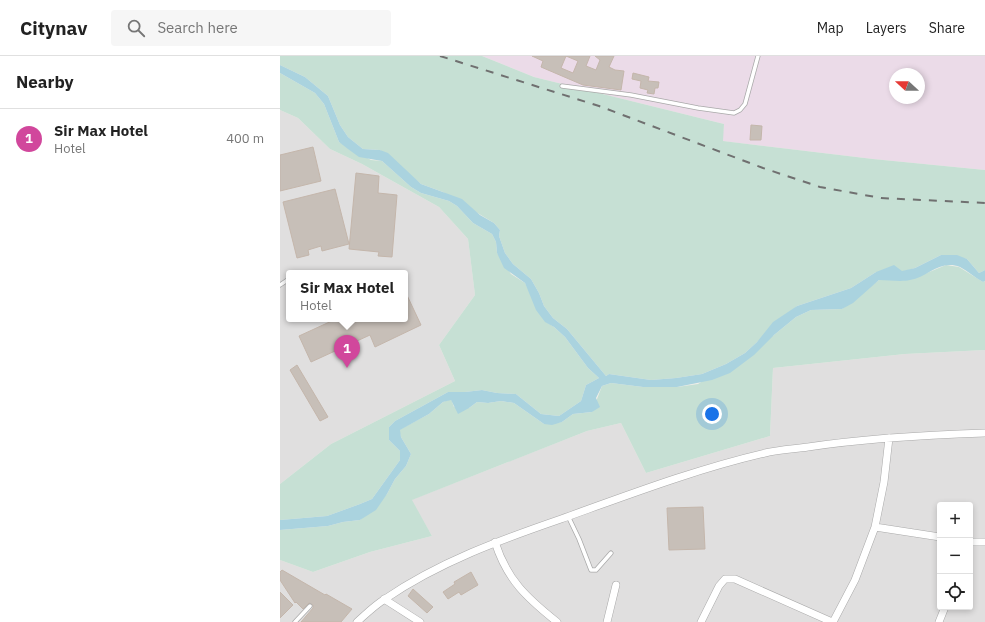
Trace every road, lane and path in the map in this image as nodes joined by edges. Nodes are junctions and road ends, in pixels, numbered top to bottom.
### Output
1 (758, 56) edge
2 (562, 86) dead end
3 (985, 433) edge
4 (889, 438) junction
5 (568, 516) junction
6 (876, 527) junction
7 (937, 537) edge
8 (495, 542) junction
9 (973, 542) edge
10 (985, 542) edge
11 (610, 553) dead end
12 (616, 585) dead end
13 (384, 599) junction
14 (310, 606) dead end
15 (944, 610) edge
16 (295, 622) edge
17 (357, 622) edge
18 (420, 622) edge
19 (558, 622) edge
20 (607, 622) edge
21 (701, 622) edge
22 (832, 622) edge
23 (939, 622) edge

1 - 2 lane
3 - 4 street
4 - 5 street
4 - 6 street
5 - 8 street
5 - 11 lane
6 - 7 street
6 - 22 street
8 - 13 street
8 - 19 street
9 - 10 street
12 - 20 street
13 - 17 street
13 - 18 street
14 - 16 lane
15 - 23 street
21 - 22 street

